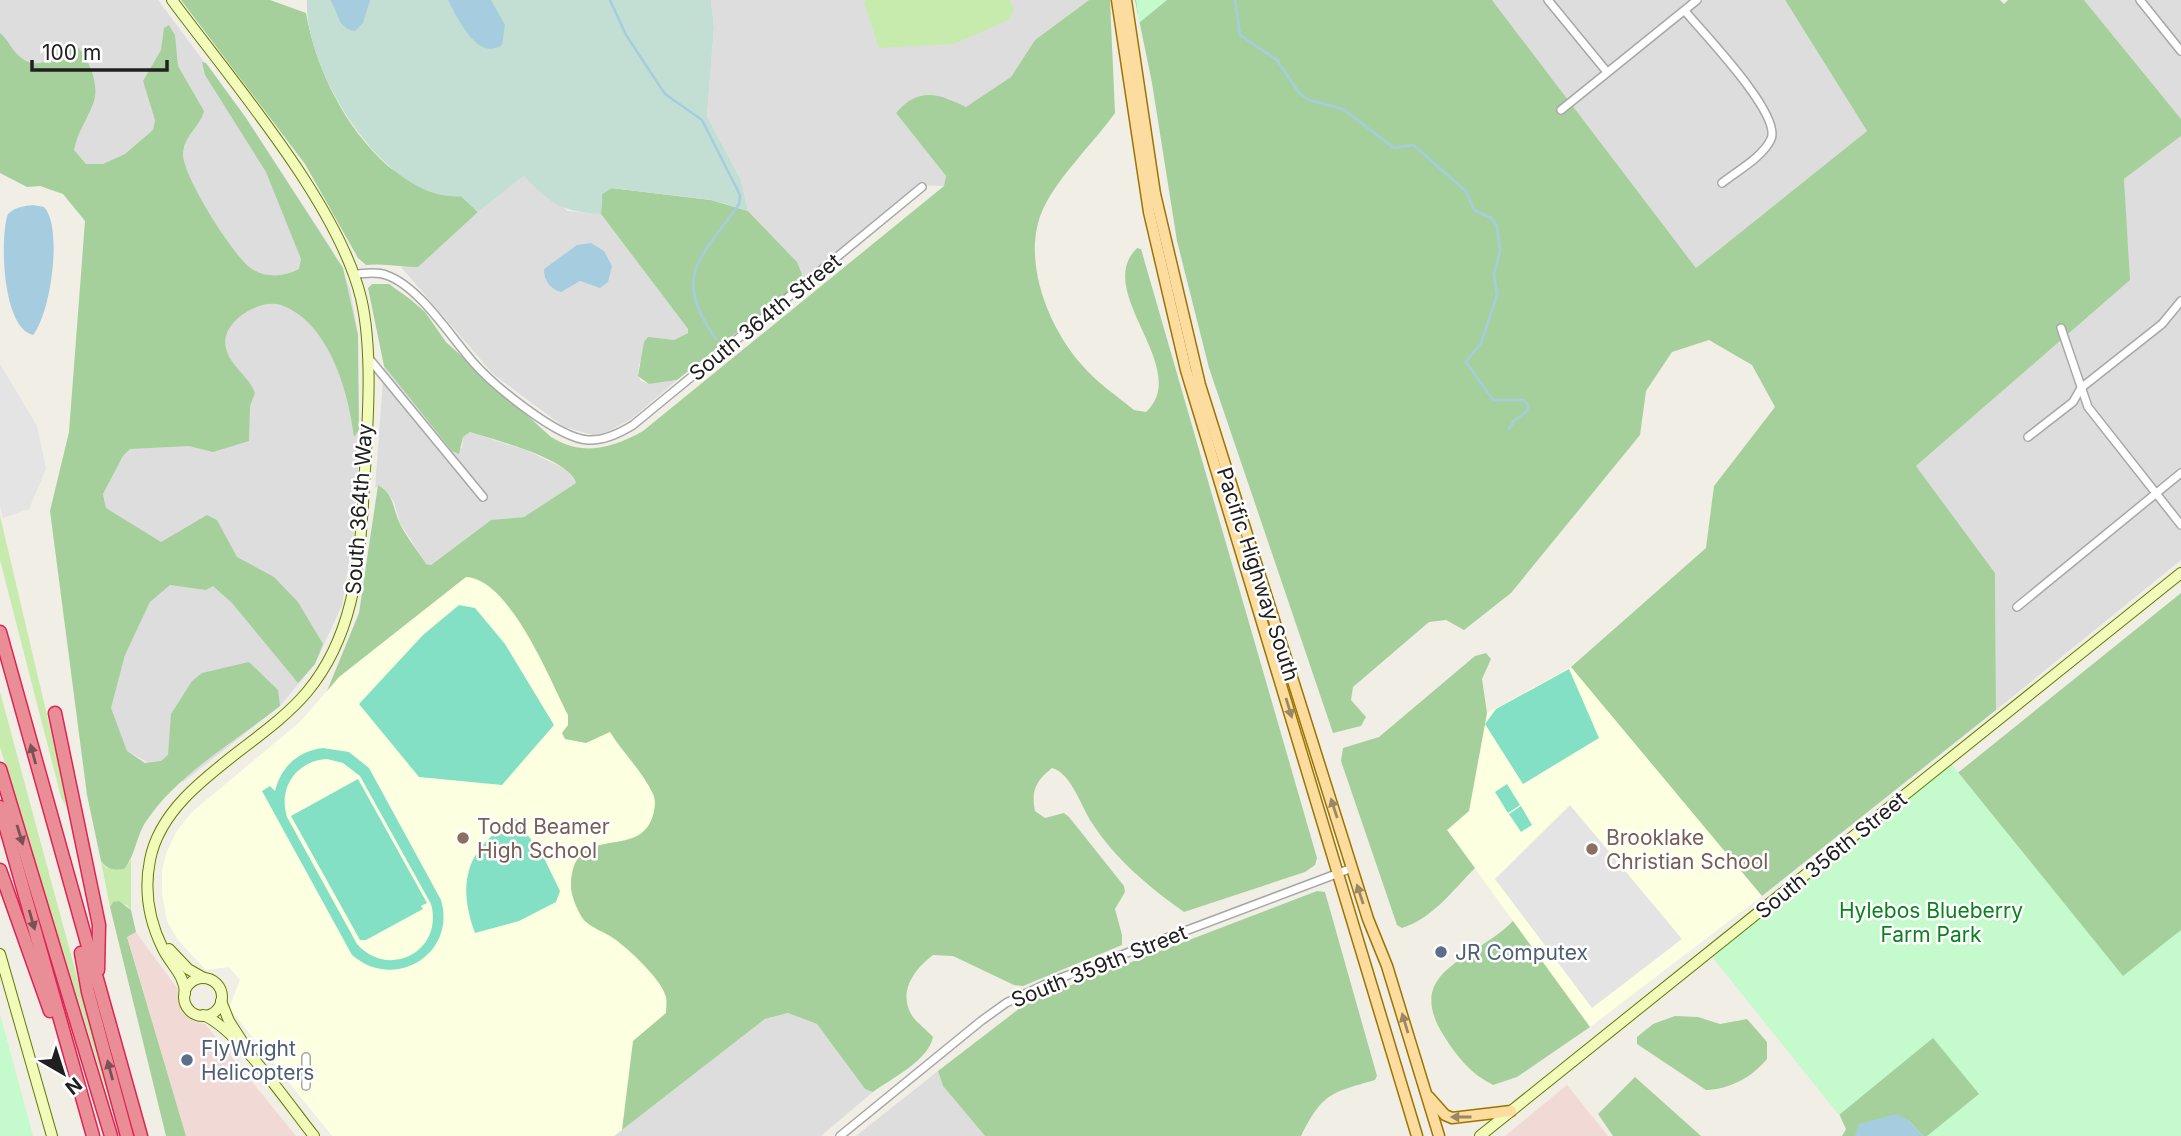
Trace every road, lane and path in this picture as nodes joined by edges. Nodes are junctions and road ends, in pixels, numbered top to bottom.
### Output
1 (172, 0) edge
2 (1117, 0) edge
3 (1126, 0) edge
4 (1548, 0) edge
5 (1697, 0) edge
6 (2140, 0) edge
7 (1685, 11) junction
8 (2181, 51) edge
9 (1607, 72) junction
10 (1561, 110) dead end
11 (1722, 183) dead end
12 (922, 187) dead end
13 (354, 274) junction
14 (2181, 301) edge
15 (2062, 328) dead end
16 (366, 356) junction
17 (2081, 388) junction
18 (2028, 437) dead end
19 (2181, 473) edge
20 (2156, 493) junction
21 (483, 497) dead end
22 (2181, 525) edge
23 (2181, 573) edge
24 (2017, 607) dead end
25 (0, 632) edge
26 (55, 713) dead end
27 (0, 769) edge
28 (0, 807) edge
29 (1352, 869) junction
30 (0, 870) edge
31 (1338, 873) junction
32 (70, 891) junction
33 (156, 932) junction
34 (0, 954) edge
35 (204, 978) junction
36 (98, 985) junction
37 (185, 994) junction
38 (221, 1001) junction
39 (203, 1015) junction
40 (306, 1057) dead end
41 (257, 1064) junction
42 (306, 1086) dead end
43 (1424, 1088) junction
44 (1511, 1111) junction
45 (92, 1131) edge
46 (52, 1136) edge
47 (111, 1136) edge
48 (127, 1136) edge
49 (141, 1136) edge
50 (314, 1136) edge
51 (840, 1136) edge
52 (1417, 1136) edge
53 (1439, 1136) edge
54 (1480, 1136) edge

1 - 13 street, South 364th Way
2 -> 31 main road, Pacific Highway South
29 -> 3 main road, Pacific Highway South
4 - 9 street
5 - 7 street
6 - 8 street
7 - 9 street
7 - 11 street
9 - 10 street
12 - 13 street, South 364th Street
13 - 16 street, South 364th Way
14 - 17 street
15 - 17 street
16 - 21 street
16 - 33 street, South 364th Way
17 - 18 street
17 - 20 street
19 - 20 street
20 - 22 street
20 - 24 street
23 - 44 street, South 356th Street
32 -> 25 highway
26 - 36 highway
27 -> 47 highway
28 -> 45 highway
29 - 31 street, South 359th Street
43 -> 29 main road, Pacific Highway South
30 - 45 highway
31 - 51 street, South 359th Street
31 - 52 main road, Pacific Highway South
32 - 36 highway
48 -> 32 highway
33 - 35 street, South 364th Way
33 - 37 street, South 364th Way
34 - 46 street
35 - 37 street
35 - 38 street
36 - 49 highway
37 - 39 street
38 - 39 street
38 - 41 street
39 - 41 street
40 - 42 street
41 - 50 street
44 -> 43 main road
43 - 53 main road, Pacific Highway South
44 - 54 street, South 356th Street

